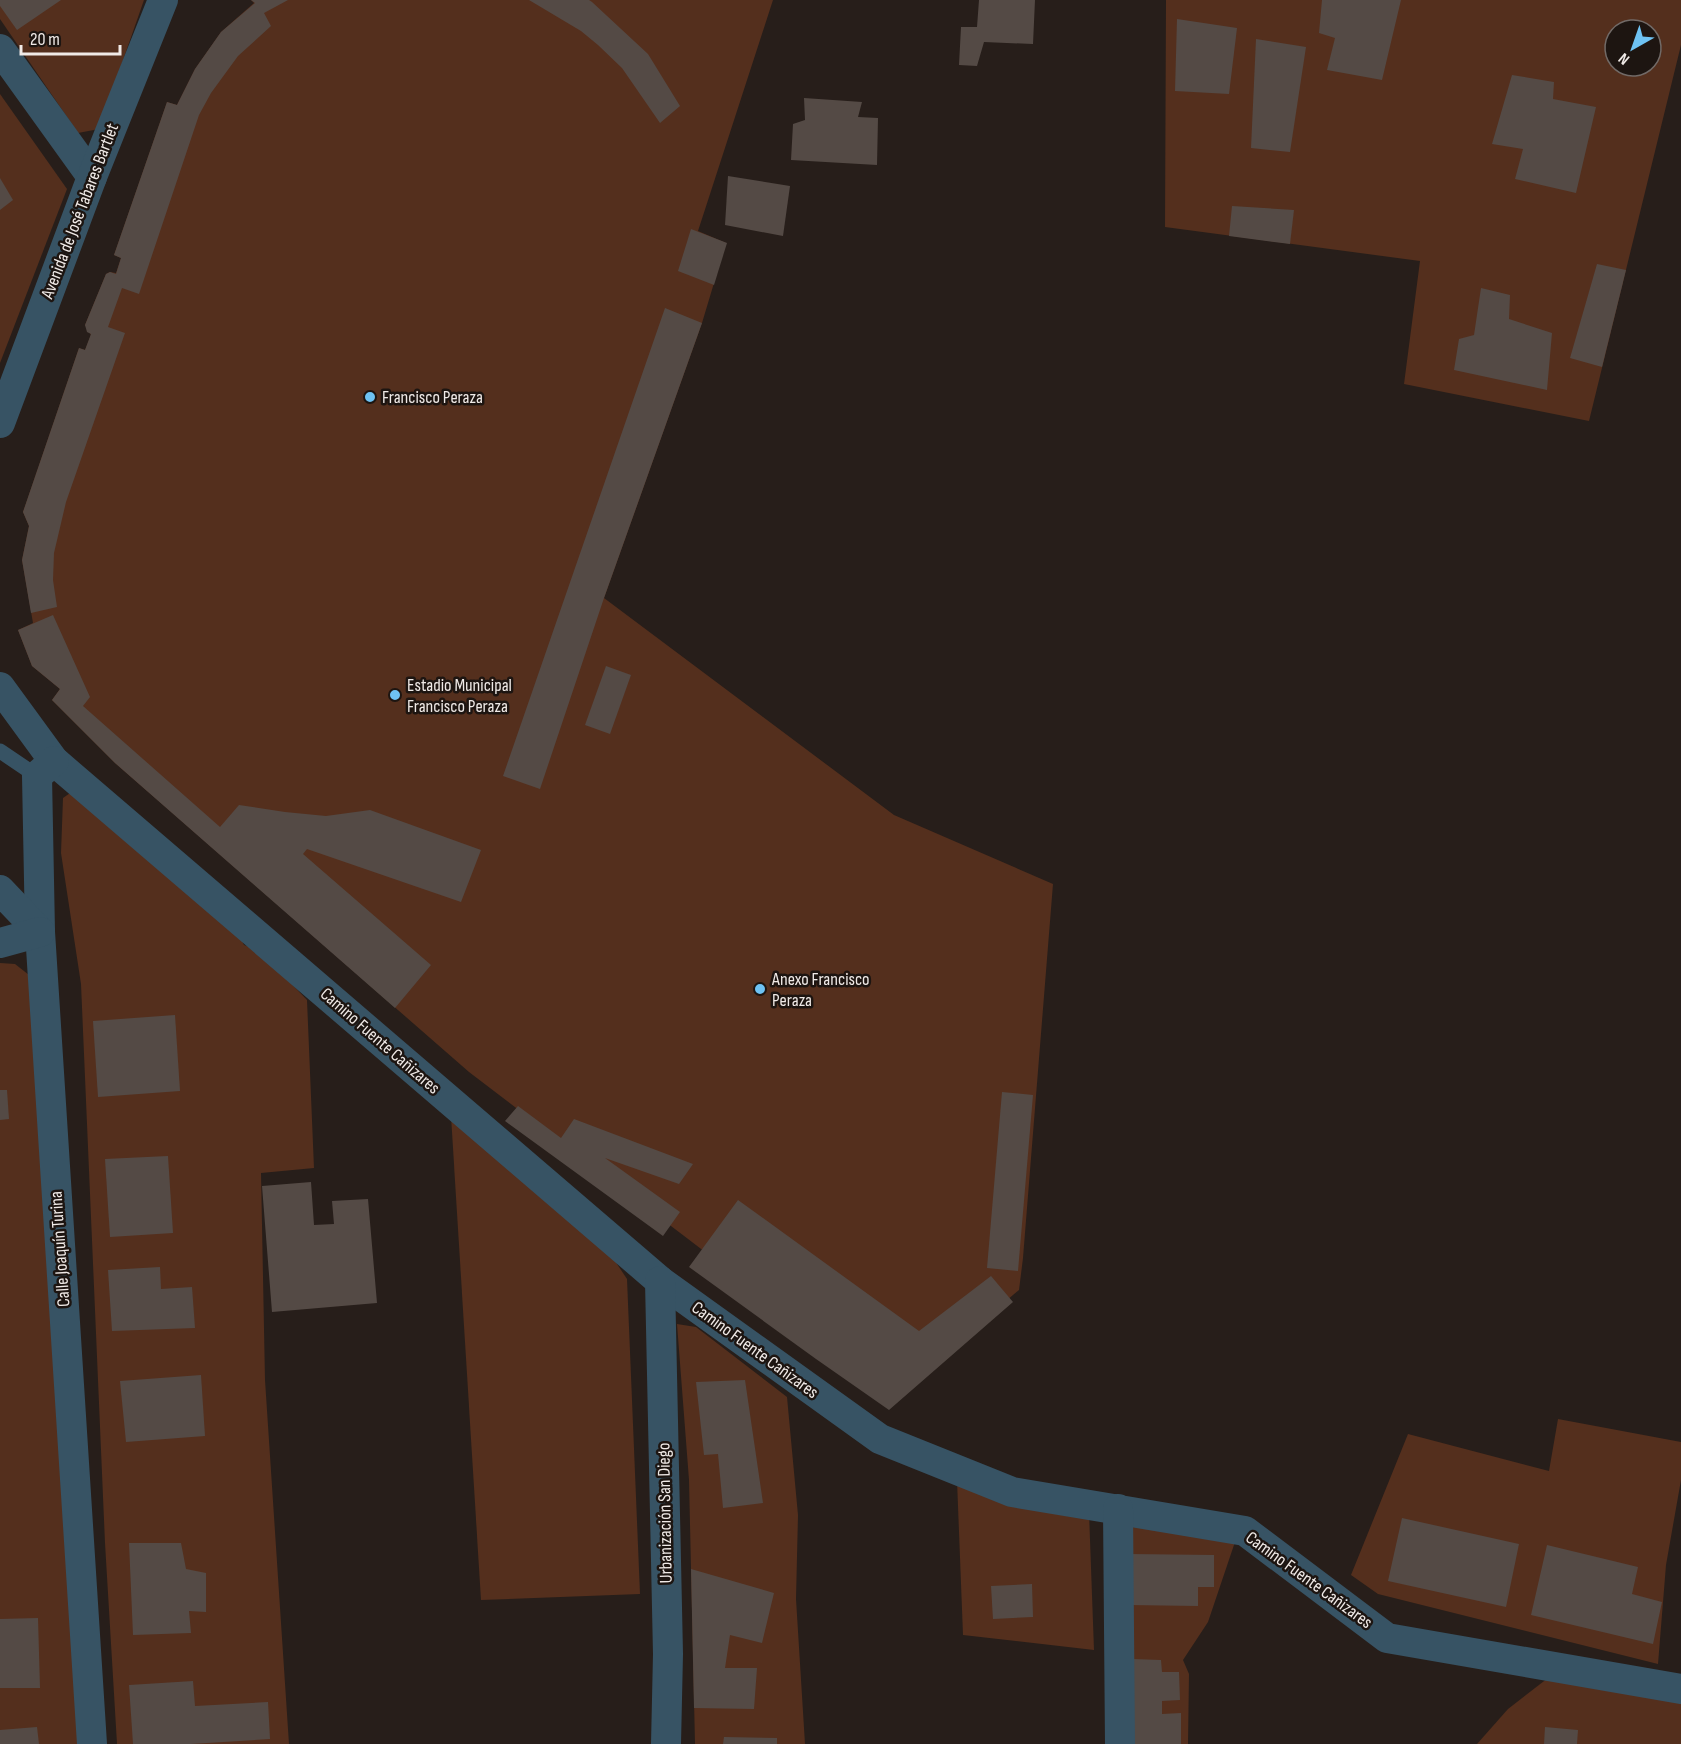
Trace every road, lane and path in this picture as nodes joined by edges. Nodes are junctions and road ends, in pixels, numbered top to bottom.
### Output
1 (163, 0) edge
2 (0, 48) edge
3 (92, 177) junction
4 (0, 423) edge
5 (0, 687) edge
6 (0, 751) edge
7 (45, 769) junction
8 (0, 890) edge
9 (40, 932) junction
10 (0, 943) edge
11 (660, 1281) junction
12 (1118, 1509) junction
13 (1681, 1689) edge
14 (92, 1744) edge
15 (666, 1744) edge
16 (1120, 1744) edge

1 - 3 street, Avenida de José Tabares Bartlet
2 - 3 street
3 - 4 street, Avenida de José Tabares Bartlet
5 - 7 street, Camino Fuente Cañizares
6 - 7 lane
7 - 9 street, Calle Joaquín Turina
7 - 11 street, Camino Fuente Cañizares
8 - 9 street
9 - 10 street
9 - 14 street, Calle Joaquín Turina
11 - 12 street, Camino Fuente Cañizares
11 - 15 street, Urbanización San Diego
12 - 13 street, Camino Fuente Cañizares
12 - 16 street

